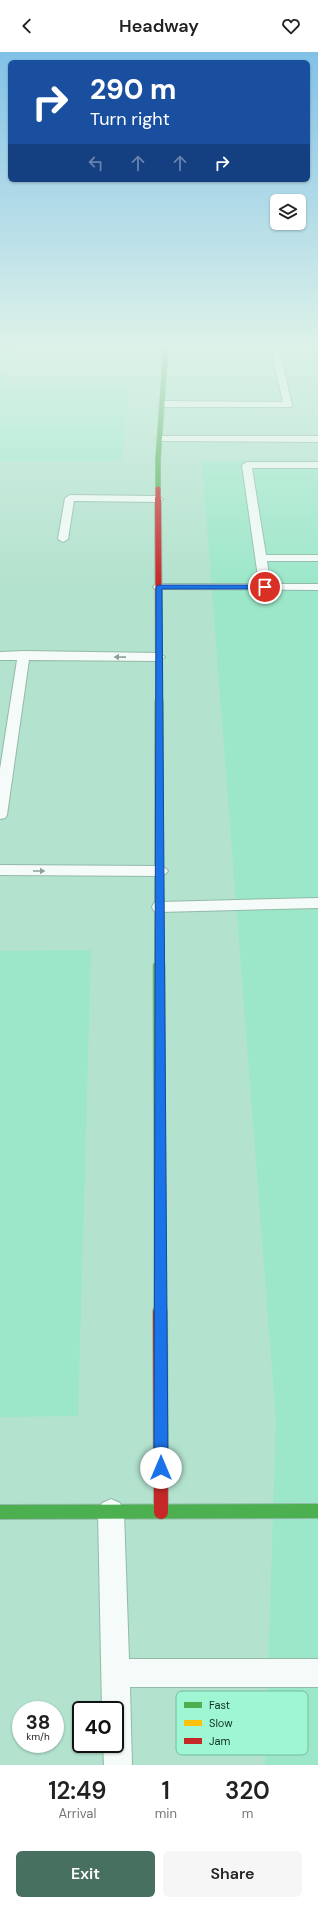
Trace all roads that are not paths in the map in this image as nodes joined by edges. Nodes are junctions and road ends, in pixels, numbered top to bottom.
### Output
1 (161, 425) edge
2 (160, 439) junction
3 (318, 439) edge
4 (318, 465) edge
5 (158, 499) junction
6 (63, 539) dead end
7 (261, 558) junction
8 (318, 558) edge
9 (159, 587) junction
10 (265, 587) junction
11 (318, 587) edge
12 (0, 656) edge
13 (24, 656) junction
14 (159, 657) junction
15 (0, 815) edge
16 (0, 870) edge
17 (160, 871) junction
18 (318, 903) edge
19 (160, 907) junction
20 (318, 1511) edge
21 (0, 1512) edge
22 (110, 1512) junction
23 (161, 1512) junction
24 (115, 1673) junction
25 (318, 1673) edge
26 (118, 1765) edge

1 - 2 street
2 - 3 lane
2 - 5 street
4 - 7 lane
5 - 6 lane
5 - 9 street
7 - 8 lane
7 - 10 lane
9 - 10 lane
9 - 14 street
10 - 11 lane
12 - 13 lane
14 -> 13 lane
13 - 15 lane
14 - 17 street
16 -> 17 lane
17 - 19 street
18 - 19 lane
19 - 23 street
20 - 23 street
21 - 22 street
22 - 23 street
22 - 24 lane
24 - 25 lane
24 - 26 lane

